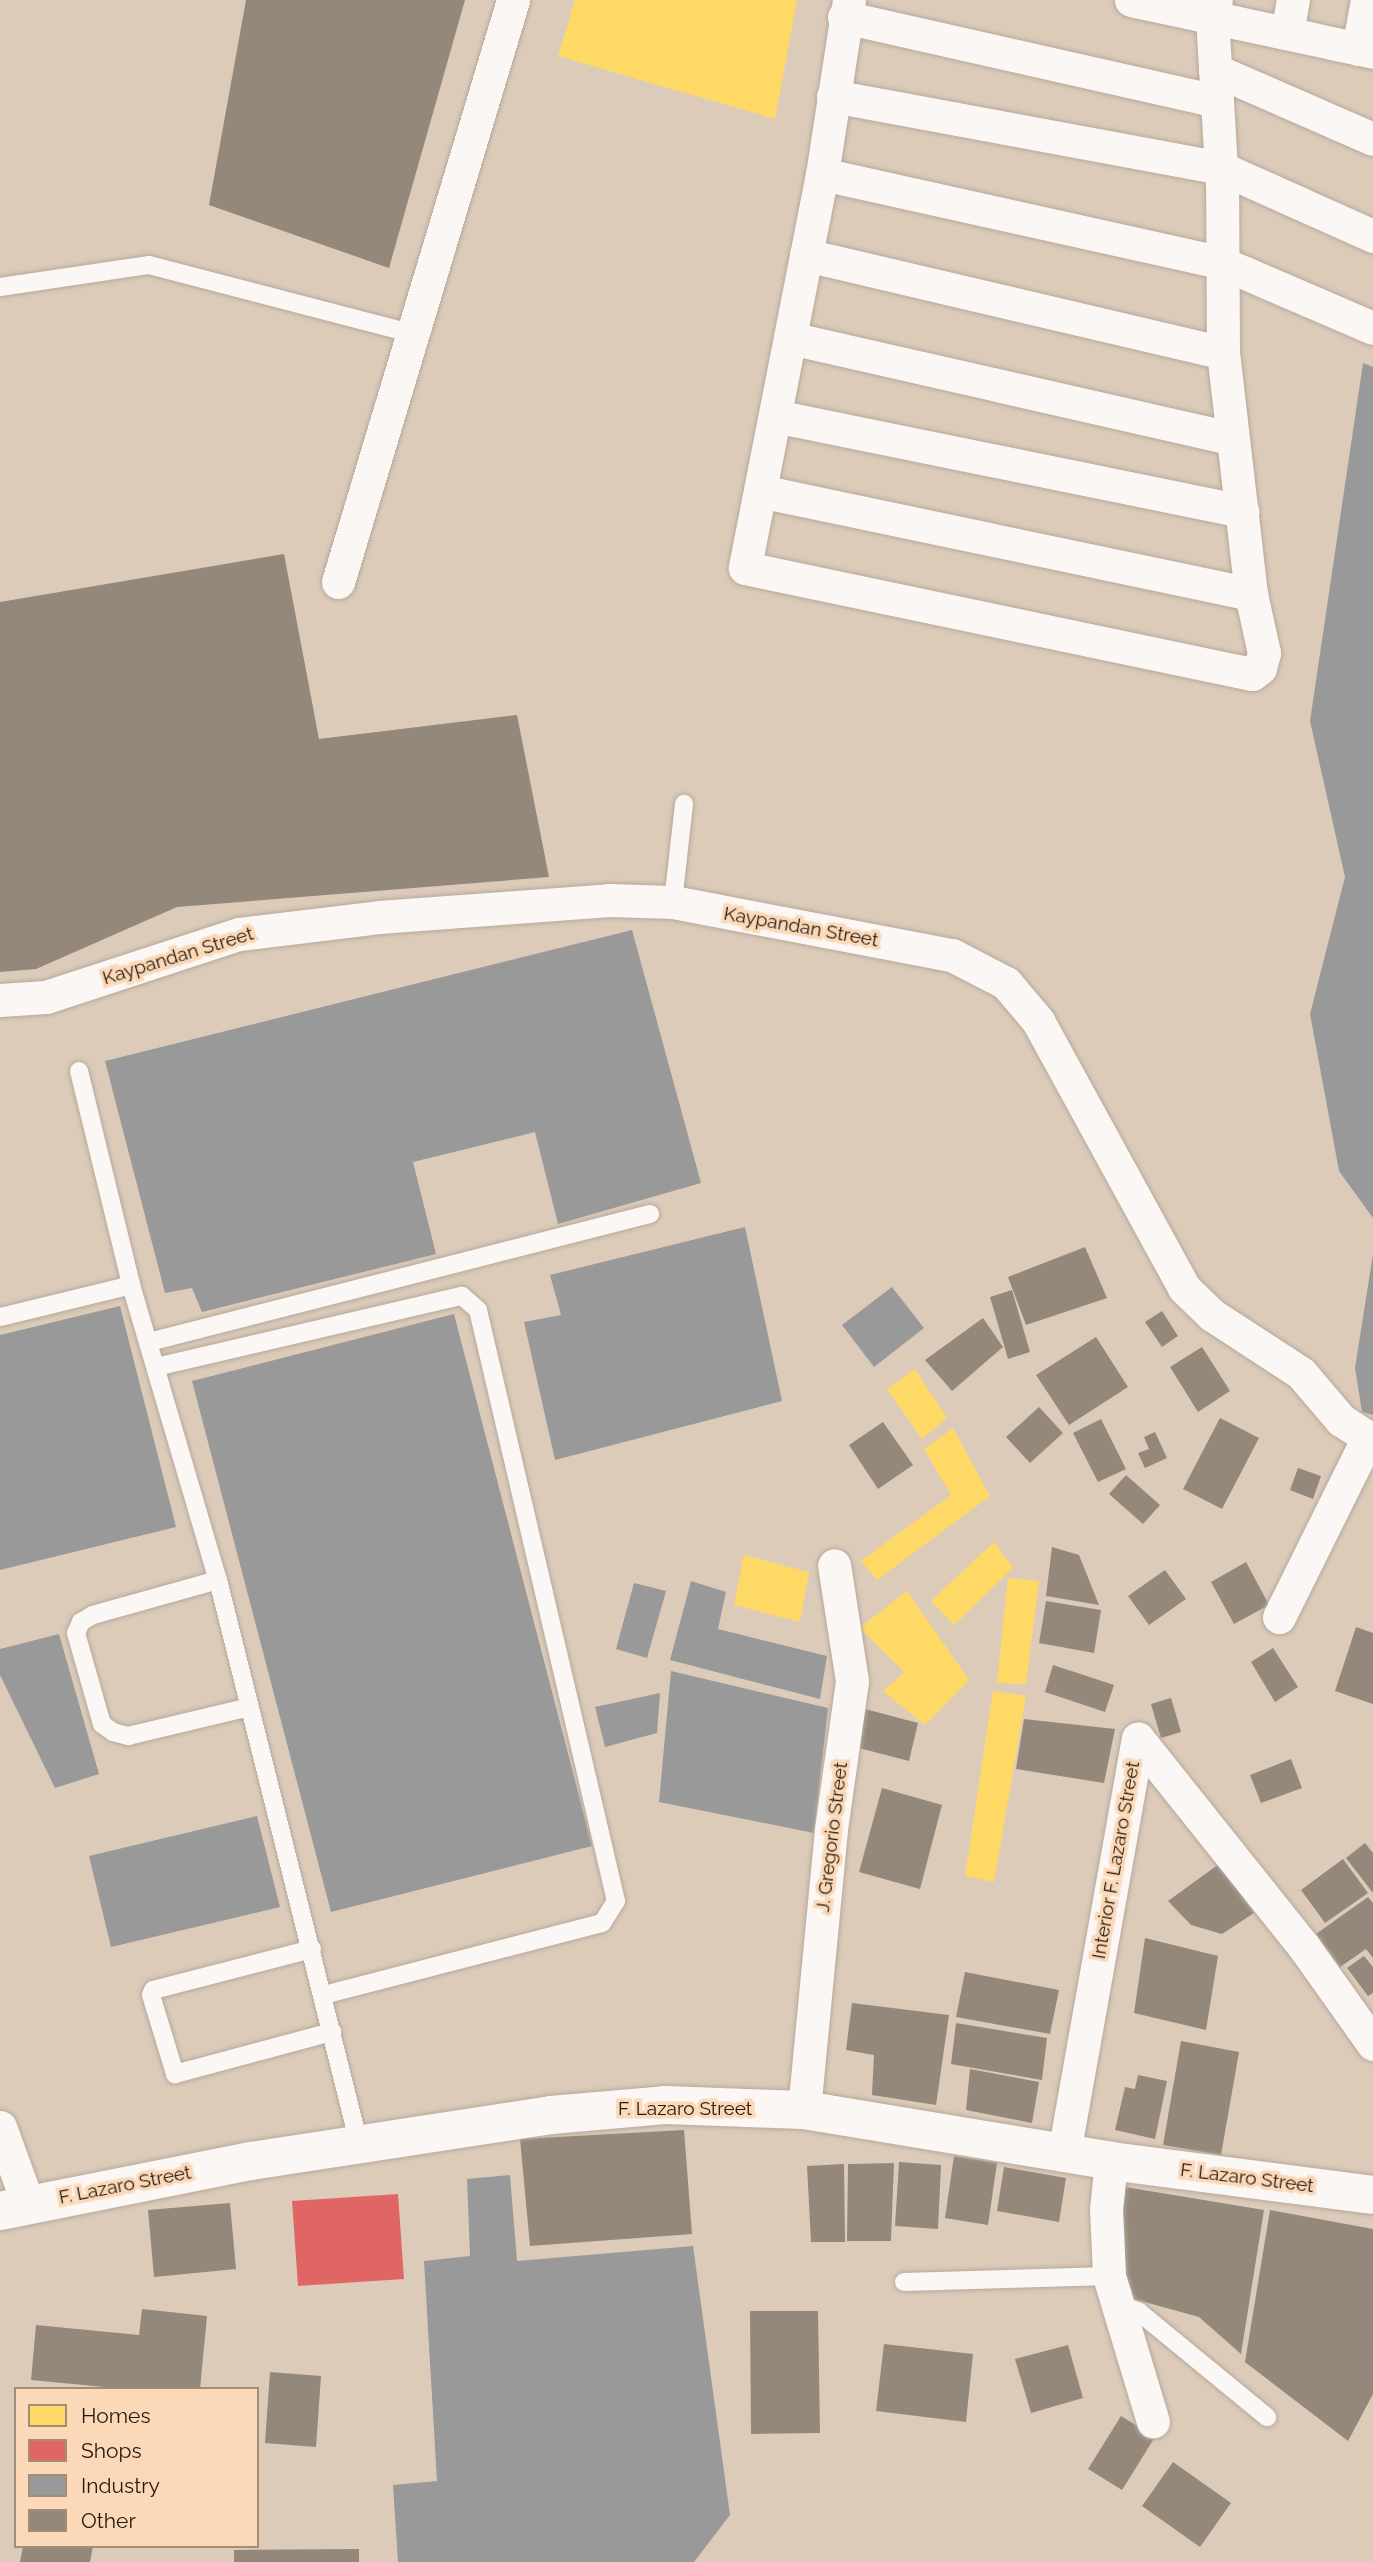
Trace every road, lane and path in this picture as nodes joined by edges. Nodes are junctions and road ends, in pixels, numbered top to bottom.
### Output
1 (513, 0) edge
2 (1135, 0) edge
3 (1293, 0) edge
4 (1367, 0) edge
5 (847, 9) edge
6 (1214, 9) edge
7 (1287, 33) junction
8 (1365, 50) edge
9 (1216, 85) junction
10 (833, 96) junction
11 (1373, 139) edge
12 (1221, 168) junction
13 (822, 174) junction
14 (1373, 236) edge
15 (806, 255) junction
16 (1222, 263) junction
17 (0, 288) edge
18 (1373, 328) edge
19 (413, 334) junction
20 (790, 338) junction
21 (1223, 354) junction
22 (775, 416) junction
23 (1233, 439) junction
24 (760, 491) junction
25 (1242, 511) junction
26 (338, 582) dead end
27 (1251, 594) junction
28 (684, 804) dead end
29 (673, 902) junction
30 (0, 1000) edge
31 (79, 1071) dead end
32 (650, 1214) dead end
33 (131, 1284) junction
34 (0, 1317) edge
35 (149, 1342) junction
36 (156, 1367) junction
37 (1370, 1441) edge
38 (834, 1565) dead end
39 (218, 1580) junction
40 (1279, 1617) dead end
41 (250, 1707) junction
42 (312, 1949) junction
43 (323, 1995) junction
44 (332, 2032) junction
45 (1373, 2045) edge
46 (804, 2110) junction
47 (0, 2127) edge
48 (359, 2144) junction
49 (1064, 2153) junction
50 (1111, 2161) junction
51 (1373, 2195) edge
52 (14, 2207) edge
53 (904, 2282) dead end
54 (1113, 2290) junction
55 (1266, 2417) dead end
56 (1153, 2422) dead end

1 - 19 street
2 - 6 street
3 - 7 street
4 - 8 street
5 - 9 street
5 - 10 street
6 - 7 street
6 - 9 street
7 - 8 street
9 - 11 street
9 - 12 street
10 - 12 street
10 - 13 street
12 - 14 street
12 - 16 street
13 - 15 street
13 - 16 street
15 - 20 street
15 - 21 street
16 - 18 street
16 - 21 street
17 - 19 lane
19 - 26 street
20 - 22 street
20 - 23 street
21 - 23 street
22 - 24 street
22 - 25 street
23 - 25 street
24 - 27 street
24 - 27 street
25 - 27 street
28 - 29 lane
29 - 30 street, Kaypandan Street
29 - 37 street, Kaypandan Street
31 - 33 lane
32 - 35 lane
33 - 34 lane
33 - 35 lane
35 - 36 lane
36 - 39 lane
36 - 43 lane
37 - 40 street
38 - 46 street, J. Gregorio Street
39 - 41 lane
39 - 41 lane
41 - 42 lane
42 - 43 lane
42 - 44 lane
43 - 44 lane
44 - 48 lane
45 - 49 street, Interior F. Lazaro Street
46 - 48 street, F. Lazaro Street
46 - 49 street, F. Lazaro Street
47 - 52 street
48 - 52 street, F. Lazaro Street
49 - 50 street, F. Lazaro Street
50 - 51 street, F. Lazaro Street
50 - 54 street
53 - 54 lane
54 - 55 lane
54 - 56 street

